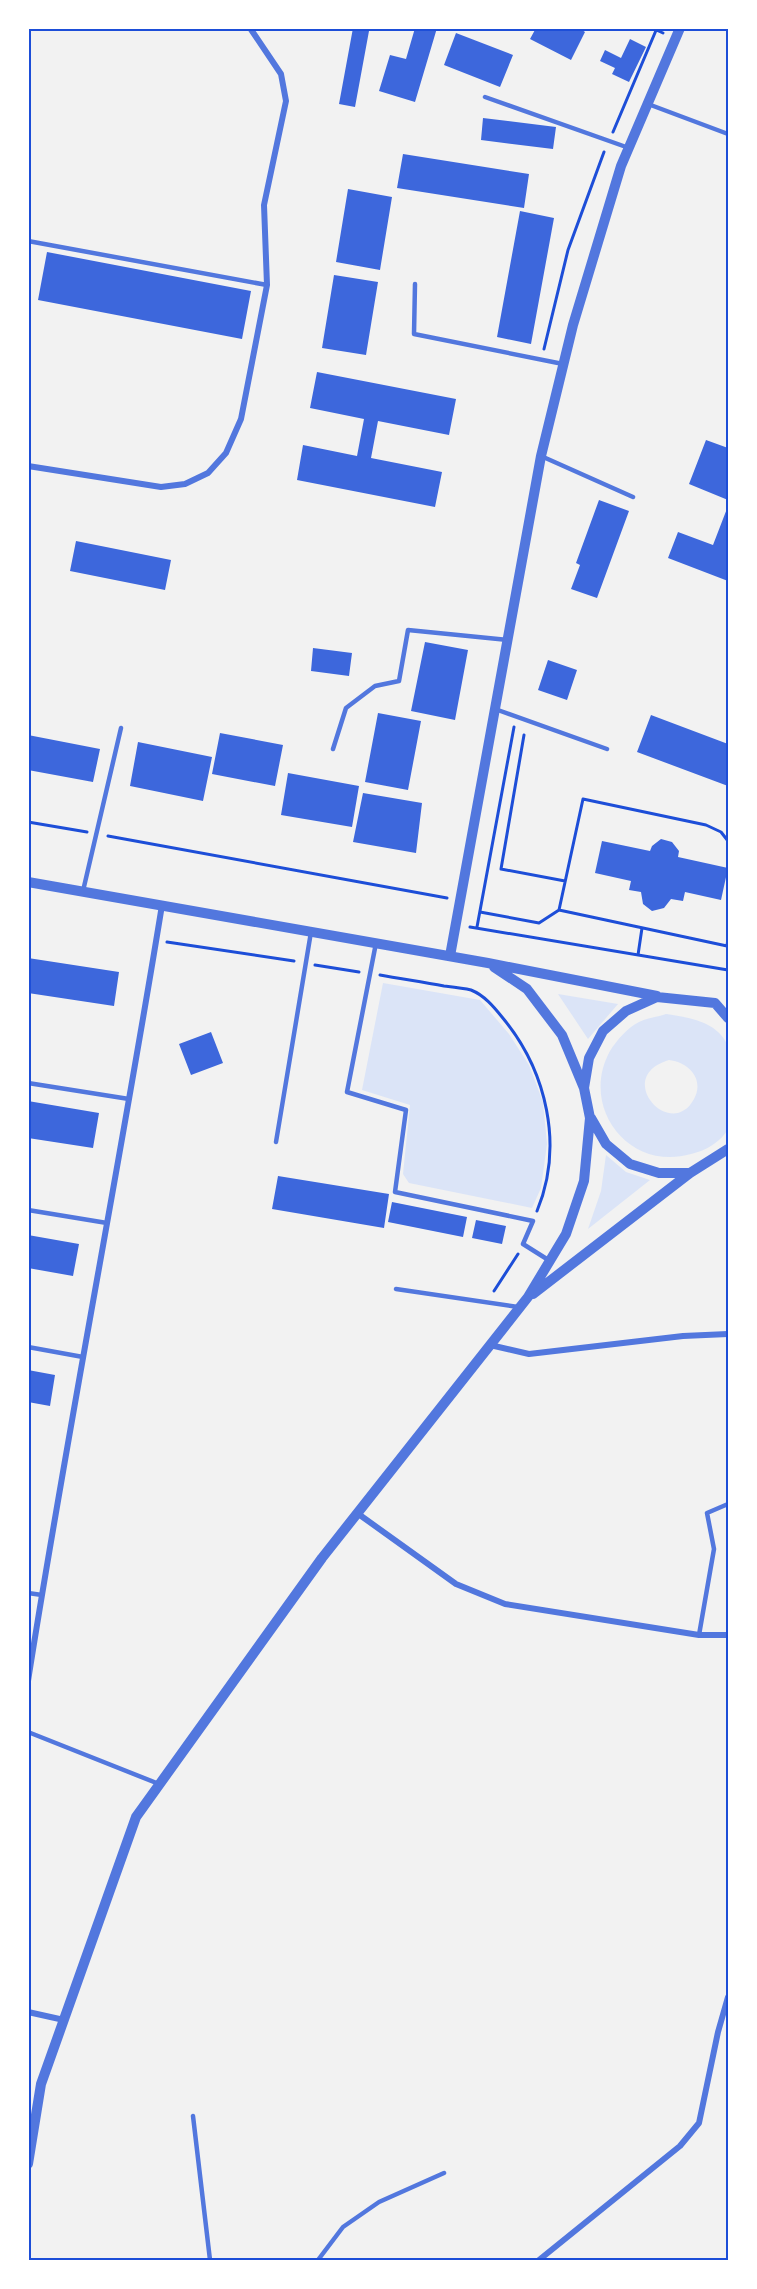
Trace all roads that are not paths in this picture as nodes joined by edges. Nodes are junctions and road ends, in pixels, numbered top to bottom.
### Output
1 (250, 28) edge
2 (680, 28) edge
3 (485, 97) dead end
4 (648, 104) junction
5 (729, 134) edge
6 (629, 148) junction
7 (28, 241) edge
8 (415, 284) dead end
9 (267, 285) junction
10 (563, 364) junction
11 (541, 456) junction
12 (28, 466) edge
13 (633, 497) dead end
14 (508, 640) junction
15 (495, 709) junction
16 (121, 728) dead end
17 (607, 748) dead end
18 (333, 749) dead end
19 (28, 882) edge
20 (82, 891) junction
21 (162, 904) junction
22 (311, 932) junction
23 (376, 943) junction
24 (450, 956) junction
25 (488, 963) junction
26 (657, 996) junction
27 (715, 1003) junction
28 (729, 1004) edge
29 (729, 1018) edge
30 (28, 1083) edge
31 (584, 1088) junction
32 (130, 1100) junction
33 (590, 1118) junction
34 (276, 1142) dead end
35 (729, 1149) edge
36 (690, 1173) junction
37 (28, 1210) edge
38 (106, 1222) junction
39 (550, 1261) junction
40 (396, 1289) dead end
41 (528, 1298) junction
42 (520, 1307) junction
43 (729, 1334) edge
44 (490, 1345) junction
45 (28, 1347) edge
46 (83, 1357) junction
47 (729, 1504) edge
48 (357, 1513) junction
49 (28, 1593) edge
50 (42, 1595) junction
51 (699, 1635) junction
52 (729, 1635) edge
53 (28, 1681) edge
54 (28, 1732) edge
55 (159, 1784) junction
56 (729, 1997) edge
57 (28, 2012) edge
58 (64, 2020) junction
59 (193, 2116) dead end
60 (28, 2164) edge
61 (444, 2173) dead end
62 (210, 2260) edge
63 (318, 2260) edge
64 (539, 2260) edge

1 - 9 street
2 - 4 street
3 - 6 lane
4 - 5 lane
4 - 6 street
6 - 10 street
7 - 9 lane
8 - 10 lane
9 - 12 street
10 - 11 street
11 - 13 lane
11 - 14 street
14 - 15 street
14 - 18 lane
15 - 17 lane
15 - 24 street
16 - 20 lane
19 - 20 street
20 - 21 street
21 - 22 street
21 - 32 street
22 - 23 street
22 - 34 lane
23 - 24 street
23 - 39 lane
24 - 25 street
25 - 26 street
25 - 31 street
26 - 27 street
26 - 31 street
27 - 28 street
27 - 29 street
30 - 32 lane
31 - 33 street
32 - 38 street
33 - 36 street
33 - 39 street
35 - 36 street
36 - 41 street
37 - 38 lane
38 - 46 street
39 - 41 street
40 - 42 lane
41 - 42 street
42 - 44 street
43 - 44 street
44 - 48 street
45 - 46 lane
46 - 50 street
47 - 51 lane
48 - 51 street
48 - 55 street
49 - 50 lane
50 - 53 street
51 - 52 street
54 - 55 lane
55 - 58 street
56 - 64 street
57 - 58 street
58 - 60 street
59 - 62 lane
61 - 63 lane

